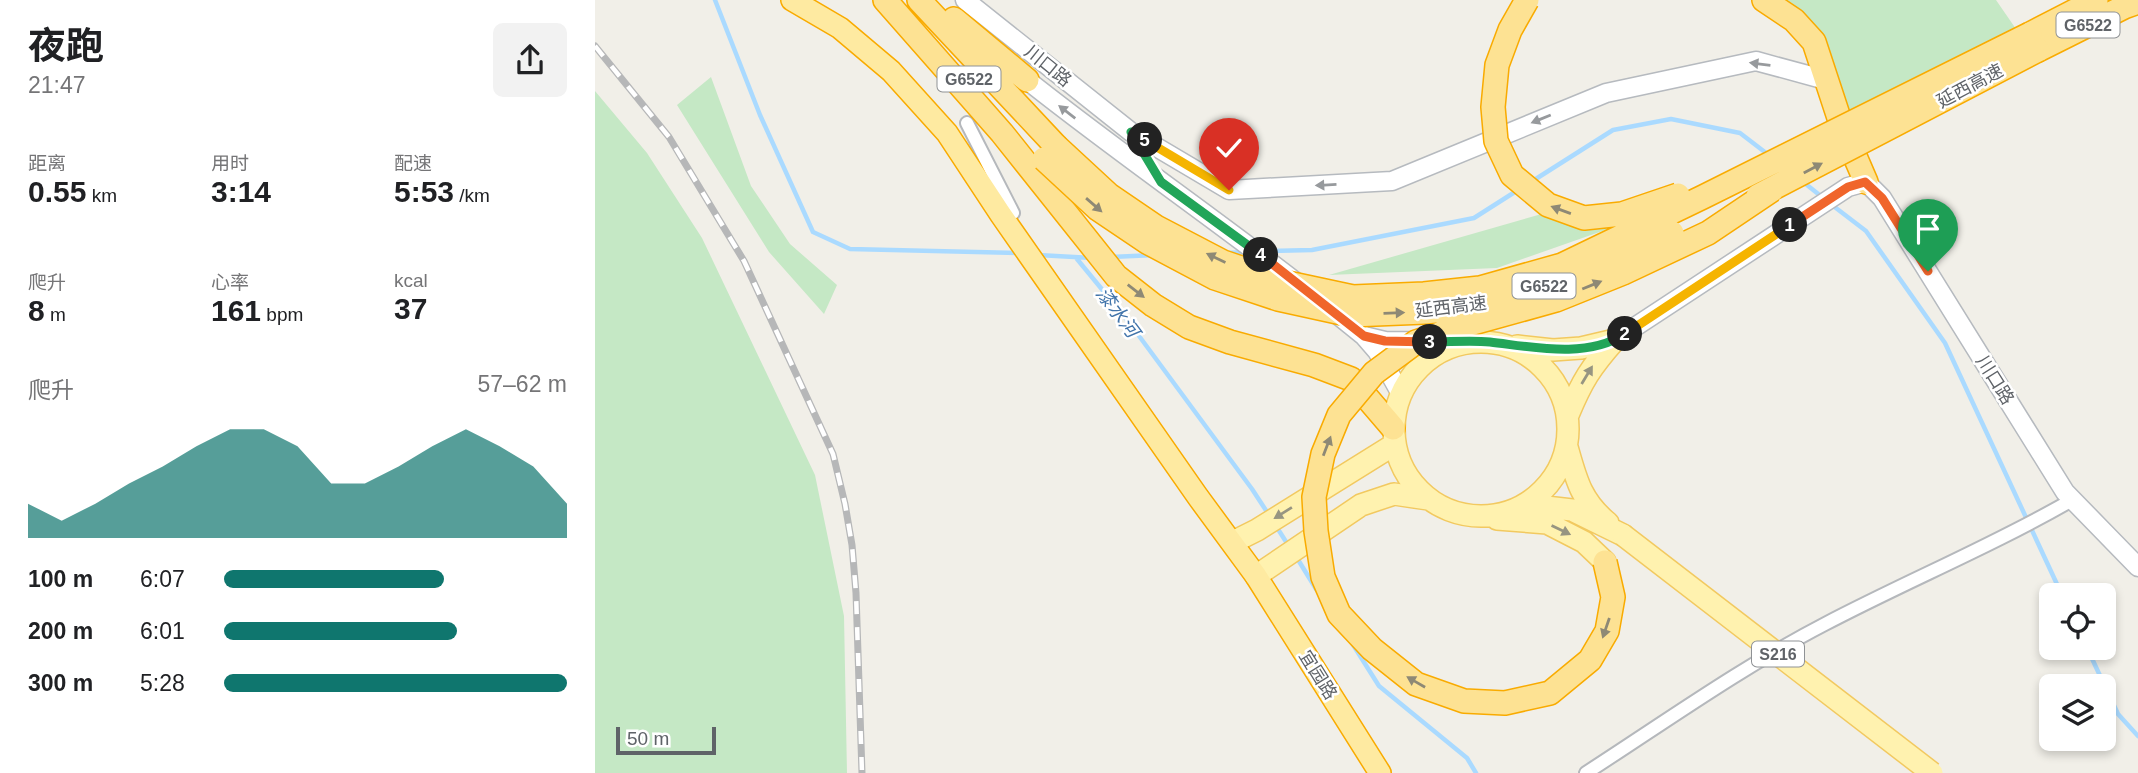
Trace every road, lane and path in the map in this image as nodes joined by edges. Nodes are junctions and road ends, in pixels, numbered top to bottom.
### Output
1 (792, 0) edge
2 (820, 0) edge
3 (885, 0) edge
4 (894, 0) edge
5 (919, 0) edge
6 (932, 0) edge
7 (965, 0) edge
8 (1527, 0) edge
9 (1764, 0) edge
10 (2096, 0) edge
11 (2138, 2) edge
12 (2034, 42) junction
13 (1027, 80) joint
14 (1826, 80) junction
15 (968, 123) dead end
16 (1131, 132) junction
17 (1050, 153) junction
18 (1161, 182) junction
19 (1857, 184) junction
20 (1772, 190) junction
21 (1013, 213) junction
22 (1364, 336) junction
23 (1615, 340) junction
24 (1469, 342) junction
25 (1506, 345) junction
26 (1401, 394) junction
27 (1568, 415) junction
28 (1394, 436) junction
29 (1567, 447) junction
30 (1202, 494) junction
31 (1428, 499) junction
32 (2072, 500) junction
33 (1509, 513) junction
34 (1470, 517) junction
35 (1623, 535) junction
36 (1233, 542) junction
37 (1605, 562) joint
38 (2138, 567) edge
39 (1256, 576) junction
40 (1380, 773) edge
41 (1586, 773) edge
42 (1932, 773) edge

1 - 30 highway
2 - 21 highway
3 -> 28 highway
4 - 17 highway, 延西高速 / G6522
5 - 17 highway, 延西高速 / G6522
6 - 13 highway
7 - 16 main road, 川口路
12 -> 8 highway, bridge
9 - 14 highway
10 - 12 highway, 延西高速 / G6522
11 - 12 highway, 延西高速 / G6522
12 -> 17 highway, 延西高速 / G6522, bridge
20 -> 12 highway, 延西高速 / G6522, bridge
18 -> 13 main road
14 -> 16 main road
14 - 19 highway
15 - 21 street
16 - 18 main road
17 -> 20 highway, 延西高速 / G6522, bridge
18 - 22 main road
19 - 23 main road
19 - 32 main road, 川口路
37 -> 20 highway, bridge
21 - 30 highway
22 - 24 main road
22 - 26 main road
23 - 25 main road
27 -> 23 main road
24 - 25 main road
24 - 26 main road
25 - 27 main road
26 - 28 main road
27 - 29 main road
28 - 31 main road
28 -> 36 main road
29 - 33 main road
29 - 35 main road
30 - 36 highway, 宜园路
31 - 34 main road
31 - 39 main road
32 - 38 main road, 川口路
32 - 41 street
33 - 34 main road
33 - 35 main road
34 -> 37 main road
35 - 42 main road, S216 / S216, bridge
36 - 39 highway, 宜园路
39 - 40 highway, 宜园路

